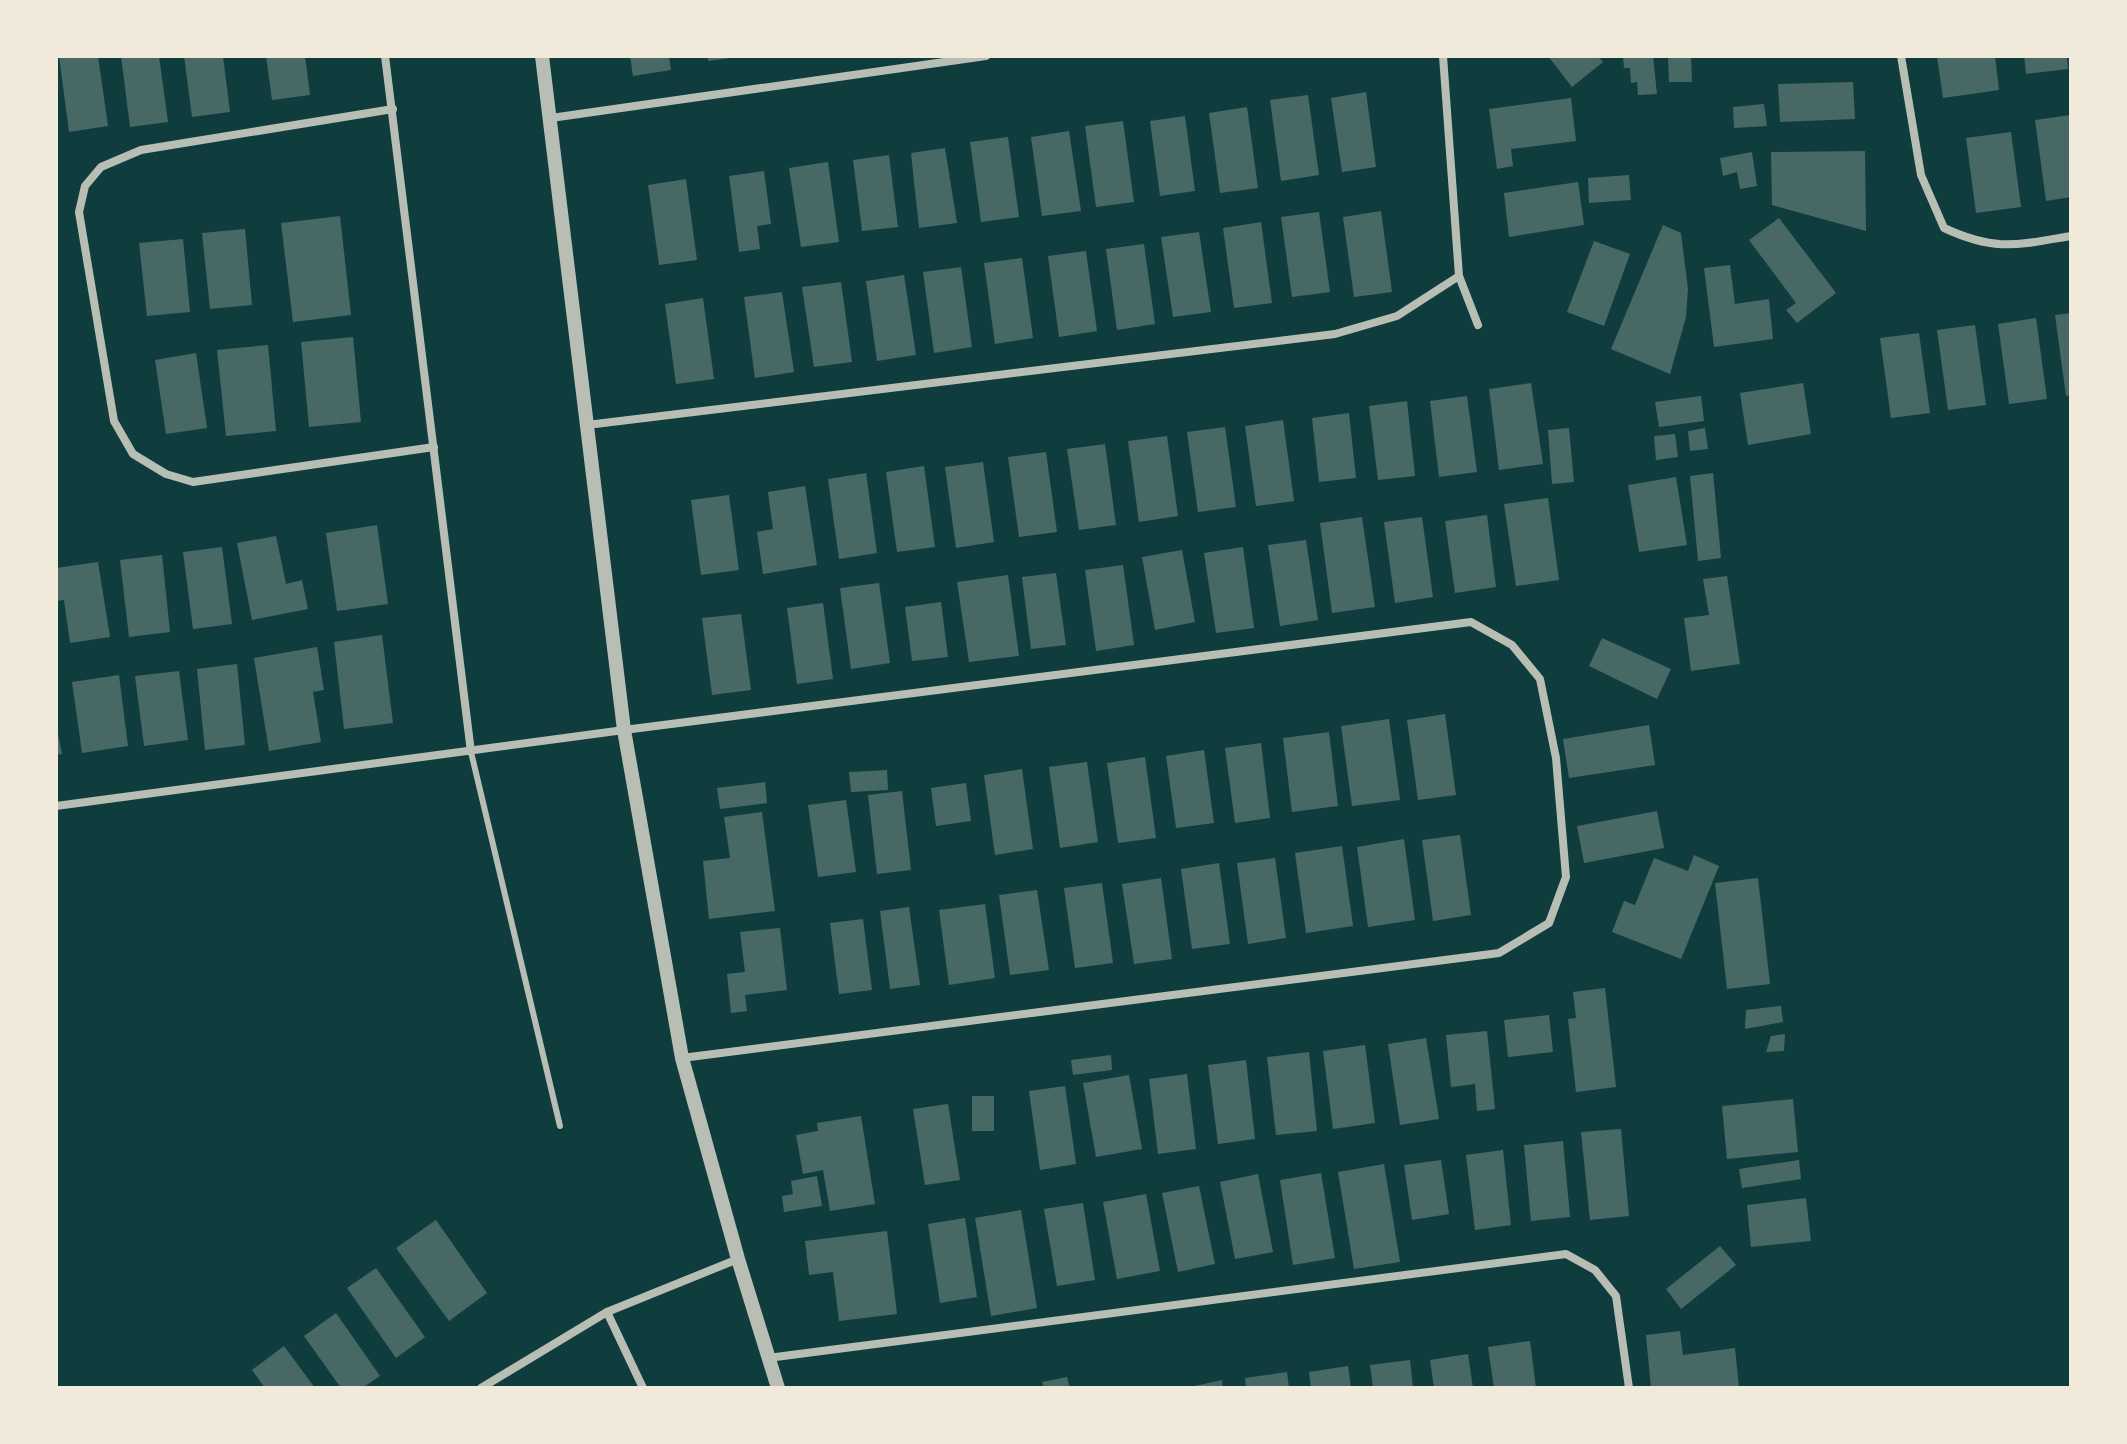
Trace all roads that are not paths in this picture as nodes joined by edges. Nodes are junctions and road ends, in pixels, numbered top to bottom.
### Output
1 (385, 56) edge
2 (542, 56) edge
3 (986, 56) edge
4 (1443, 56) edge
5 (1901, 56) edge
6 (393, 109) junction
7 (551, 118) junction
8 (2071, 236) edge
9 (1459, 276) junction
10 (1478, 325) dead end
11 (587, 425) junction
12 (434, 447) junction
13 (624, 730) junction
14 (471, 752) junction
15 (56, 806) edge
16 (682, 1058) junction
17 (560, 1126) dead end
18 (738, 1259) junction
19 (607, 1312) junction
20 (767, 1358) junction
21 (481, 1388) edge
22 (643, 1388) edge
23 (778, 1388) edge
24 (1629, 1388) edge

1 - 6 street
2 - 7 street
3 - 7 street
4 - 9 street
5 - 8 street
6 - 12 street
6 - 12 street
7 - 11 street
9 - 10 street
9 - 11 street
11 - 13 street
12 - 14 street
13 - 14 street
13 - 16 street
13 - 16 street
14 - 15 street
14 - 17 lane
16 - 18 street
18 - 19 street
18 - 20 street
19 - 21 street
19 - 22 street
20 - 23 street
20 - 24 street

